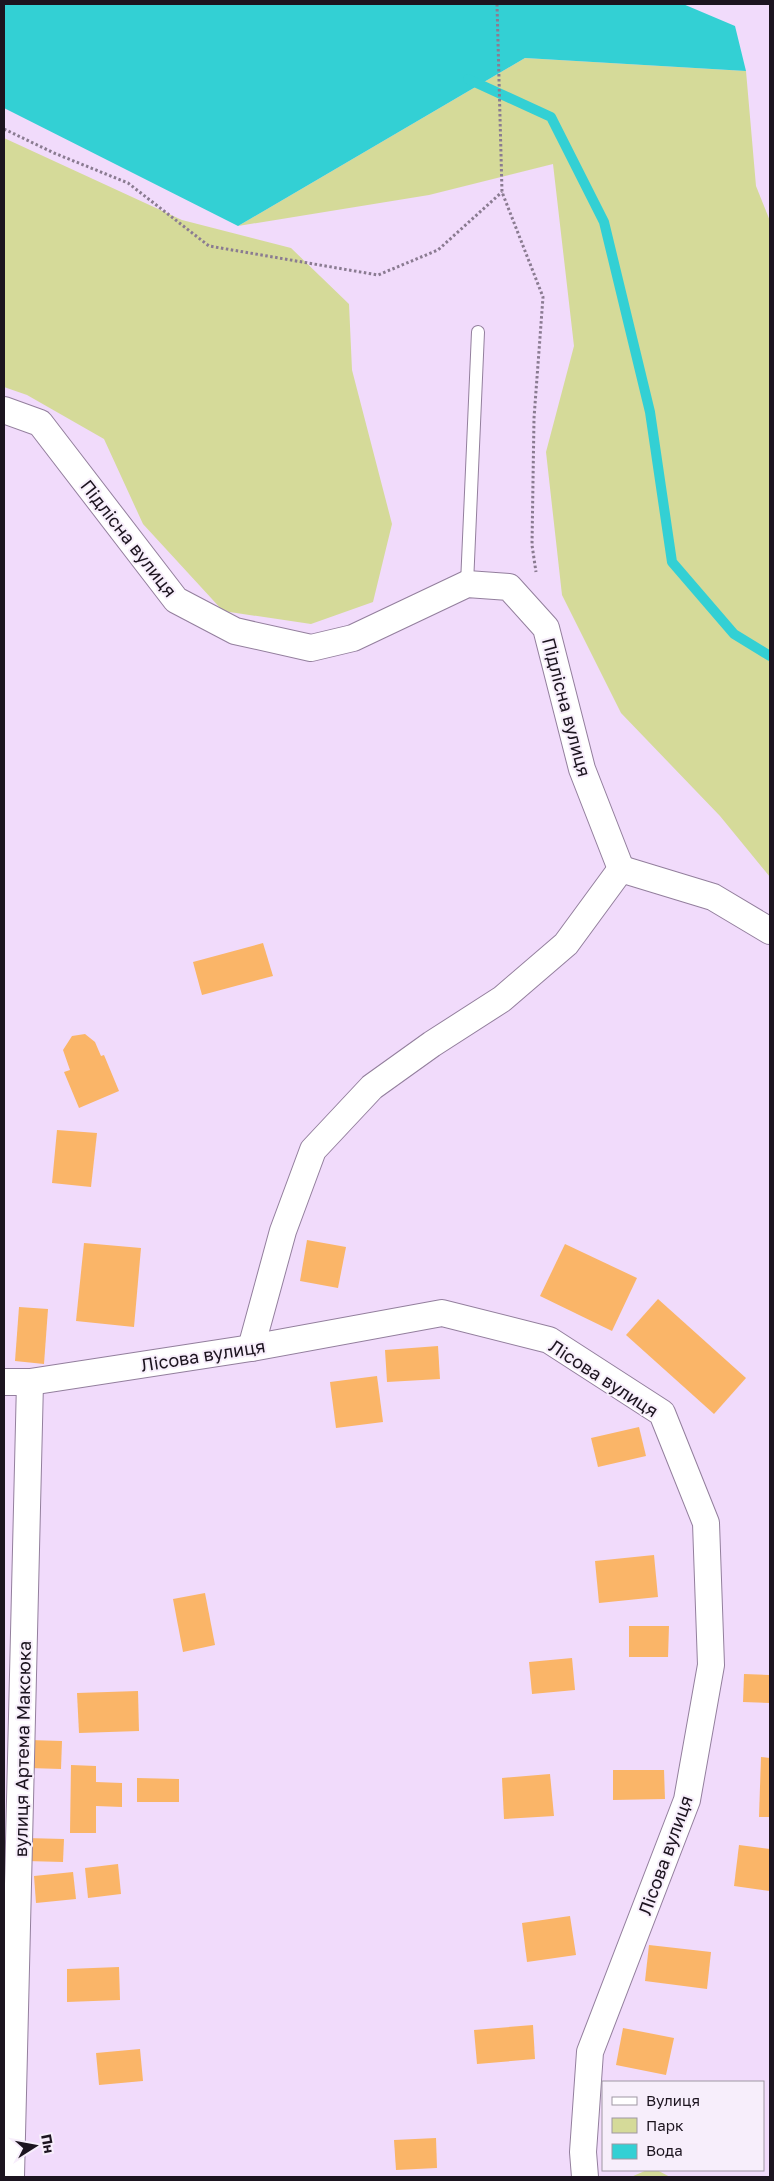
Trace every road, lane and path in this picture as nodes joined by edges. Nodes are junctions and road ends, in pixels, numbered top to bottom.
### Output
1 (497, 4) edge
2 (4, 129) edge
3 (502, 192) junction
4 (478, 332) dead end
5 (4, 410) edge
6 (538, 582) dead end
7 (467, 584) junction
8 (621, 869) junction
9 (770, 931) edge
10 (251, 1348) junction
11 (4, 1382) edge
12 (30, 1382) junction
13 (11, 2177) edge
14 (584, 2177) edge

1 - 3 path
2 - 3 path
3 - 6 path
4 - 7 lane
5 - 7 street, Підлісна вулиця
7 - 8 street, Підлісна вулиця
8 - 9 street
8 - 10 street
10 - 12 street, Лісова вулиця
10 - 14 street, Лісова вулиця
11 - 12 street, Лісова вулиця
12 - 13 street, вулиця Артема Максюка

